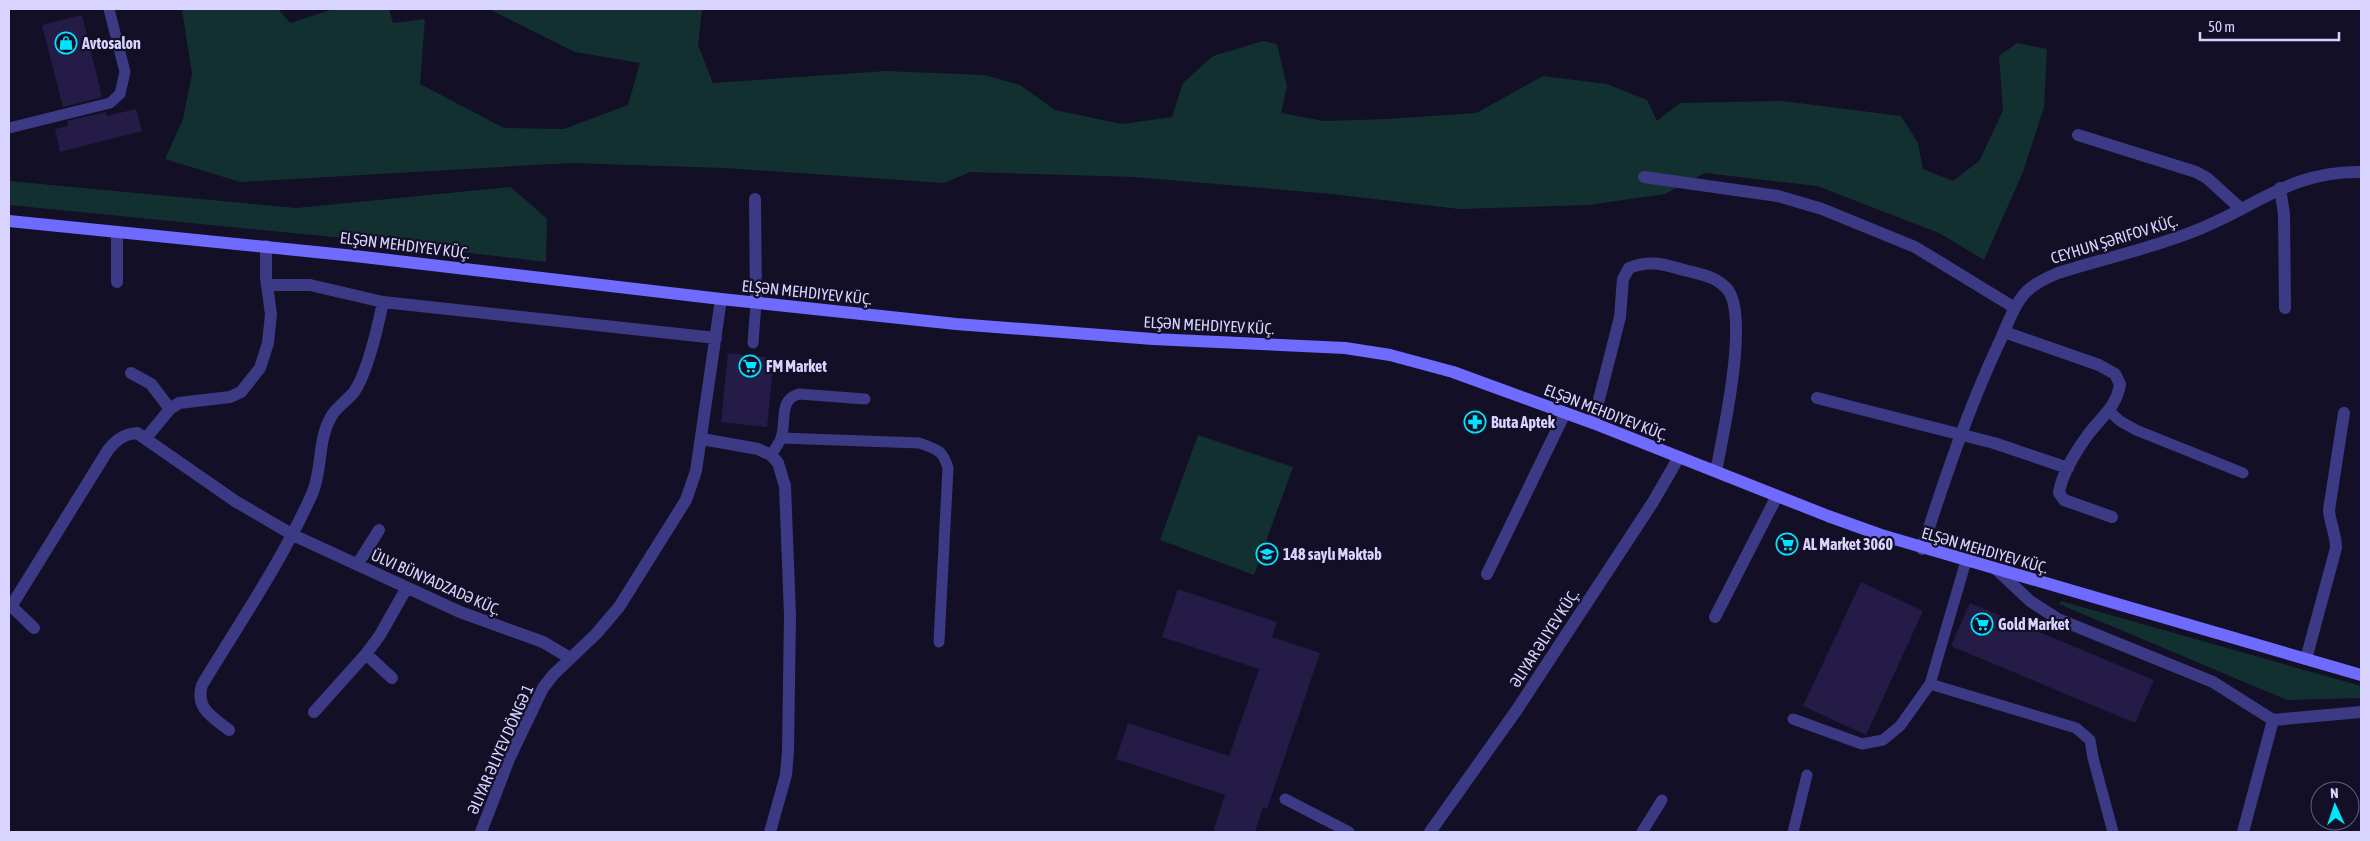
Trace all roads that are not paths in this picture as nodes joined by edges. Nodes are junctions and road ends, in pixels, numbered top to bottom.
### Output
1 (109, 9) edge
2 (9, 128) edge
3 (2078, 135) dead end
4 (2361, 172) edge
5 (1644, 177) dead end
6 (2280, 188) junction
7 (755, 199) dead end
8 (2241, 209) junction
9 (9, 221) edge
10 (117, 232) junction
11 (266, 246) junction
12 (117, 282) dead end
13 (267, 285) junction
14 (721, 299) junction
15 (383, 302) junction
16 (756, 303) junction
17 (2015, 308) junction
18 (2285, 308) dead end
19 (2004, 332) junction
20 (716, 338) junction
21 (753, 343) dead end
22 (131, 373) dead end
23 (1817, 398) dead end
24 (865, 399) dead end
25 (170, 408) junction
26 (2110, 412) junction
27 (1565, 413) junction
28 (2344, 413) dead end
29 (1593, 423) junction
30 (1960, 434) junction
31 (146, 438) junction
32 (781, 438) junction
33 (702, 439) junction
34 (770, 455) junction
35 (1679, 457) junction
36 (2068, 468) junction
37 (1716, 471) junction
38 (2243, 473) dead end
39 (1776, 496) junction
40 (2112, 517) dead end
41 (379, 530) dead end
42 (293, 535) junction
43 (1922, 548) junction
44 (1966, 561) junction
45 (358, 565) junction
46 (1997, 570) junction
47 (1487, 574) dead end
48 (406, 589) junction
49 (10, 606) edge
50 (1715, 617) dead end
51 (34, 628) dead end
52 (939, 642) dead end
53 (366, 654) junction
54 (570, 658) junction
55 (2306, 659) junction
56 (2361, 676) edge
57 (392, 678) dead end
58 (1930, 684) junction
59 (314, 712) dead end
60 (2361, 712) edge
61 (1793, 719) dead end
62 (2273, 720) junction
63 (229, 730) dead end
64 (1807, 775) dead end
65 (1285, 800) dead end
66 (1662, 800) dead end
67 (481, 832) edge
68 (770, 832) edge
69 (1348, 832) edge
70 (1430, 832) edge
71 (1642, 832) edge
72 (1793, 832) edge
73 (2114, 832) edge
74 (2243, 832) edge

1 - 2 lane
3 - 8 street
4 - 6 street, CEYHUN ŞƏRIFOV KÜÇ.
5 - 17 street
6 - 8 street, CEYHUN ŞƏRIFOV KÜÇ.
6 - 18 street
7 - 16 street
8 - 17 street, CEYHUN ŞƏRIFOV KÜÇ.
9 - 10 main road, ELŞƏN MEHDIYEV KÜÇ.
10 - 11 main road, ELŞƏN MEHDIYEV KÜÇ.
10 - 12 street
11 - 13 street
11 - 14 main road, ELŞƏN MEHDIYEV KÜÇ.
13 - 15 street
13 - 25 street
14 - 16 main road, ELŞƏN MEHDIYEV KÜÇ.
14 - 20 street
15 - 20 street
15 - 42 street
16 - 21 lane
16 - 27 main road, ELŞƏN MEHDIYEV KÜÇ.
17 - 19 street, CEYHUN ŞƏRIFOV KÜÇ.
19 - 26 street
19 - 30 street, CEYHUN ŞƏRIFOV KÜÇ.
20 - 33 street
22 - 25 street
23 - 30 street
24 - 32 lane
25 - 31 street
26 - 36 street
26 - 38 lane
27 - 29 main road, ELŞƏN MEHDIYEV KÜÇ.
27 - 47 street
28 - 55 street
29 - 35 main road, ELŞƏN MEHDIYEV KÜÇ.
29 - 37 street
30 - 36 street
30 - 43 street, CEYHUN ŞƏRIFOV KÜÇ.
31 - 42 street, ÜLVI BÜNYADZADƏ KÜÇ.
31 - 49 street
32 - 34 lane
32 - 52 lane
33 - 34 street
33 - 54 street
34 - 68 street
35 - 37 main road, ELŞƏN MEHDIYEV KÜÇ.
35 - 70 street, ƏLIYAR ƏLIYEV KÜÇ.
36 - 40 street
37 - 39 main road, ELŞƏN MEHDIYEV KÜÇ.
39 - 43 main road, ELŞƏN MEHDIYEV KÜÇ.
39 - 50 street
41 - 45 street
42 - 45 street, ÜLVI BÜNYADZADƏ KÜÇ.
42 - 63 street
43 - 44 main road, ELŞƏN MEHDIYEV KÜÇ.
44 - 46 main road, ELŞƏN MEHDIYEV KÜÇ.
44 - 58 lane
45 - 48 street, ÜLVI BÜNYADZADƏ KÜÇ.
46 - 55 main road, ELŞƏN MEHDIYEV KÜÇ.
46 - 62 street
48 - 53 street
48 - 54 street, ÜLVI BÜNYADZADƏ KÜÇ.
49 - 51 street
53 - 57 street
53 - 59 street
54 - 67 street, ƏLIYAR ƏLIYEV DÖNGƏ 1
55 - 56 main road, ELŞƏN MEHDIYEV KÜÇ.
58 - 61 lane
58 - 73 lane
60 - 62 street
62 - 74 street
64 - 72 lane
65 - 69 lane
66 - 71 lane

